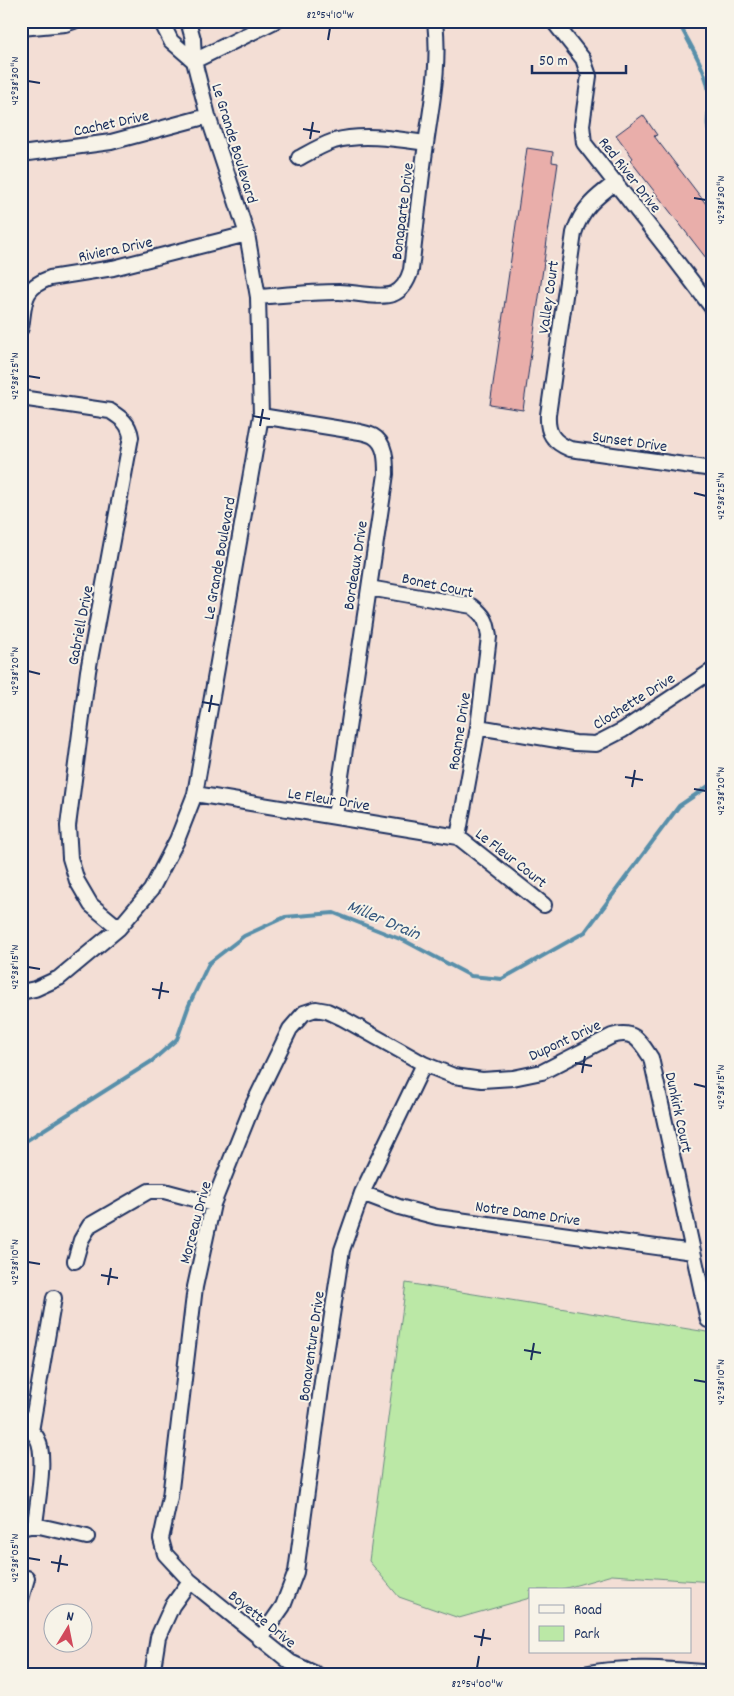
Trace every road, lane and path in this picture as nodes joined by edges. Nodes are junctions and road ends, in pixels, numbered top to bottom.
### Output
1 (74, 21) edge
2 (161, 21) edge
3 (188, 21) edge
4 (275, 21) edge
5 (435, 21) edge
6 (553, 21) edge
7 (21, 28) edge
8 (194, 61) junction
9 (208, 116) junction
10 (426, 143) junction
11 (21, 154) edge
12 (299, 158) dead end
13 (616, 182) junction
14 (247, 234) junction
15 (258, 297) junction
16 (713, 310) edge
17 (21, 328) edge
18 (21, 398) edge
19 (261, 416) junction
20 (550, 433) joint
21 (713, 469) edge
22 (369, 588) junction
23 (488, 631) joint
24 (713, 670) edge
25 (478, 727) junction
26 (195, 794) junction
27 (335, 816) junction
28 (458, 837) junction
29 (544, 905) dead end
30 (119, 928) junction
31 (21, 992) edge
32 (650, 1058) joint
33 (424, 1064) junction
34 (362, 1193) junction
35 (213, 1204) junction
36 (693, 1252) junction
37 (75, 1261) dead end
38 (54, 1298) dead end
39 (708, 1320) dead end
40 (26, 1429) edge
41 (35, 1525) junction
42 (21, 1528) edge
43 (87, 1537) dead end
44 (27, 1578) dead end
45 (190, 1581) junction
46 (21, 1599) edge
47 (260, 1639) junction
48 (593, 1673) edge
49 (713, 1673) edge
50 (152, 1675) edge
51 (318, 1675) edge
52 (578, 1675) edge

1 - 7 street
2 - 8 street
3 - 8 street, Le Grande Boulevard
4 - 8 street
5 - 10 street, Bonaparte Drive
6 - 13 street, Red River Drive
8 - 9 street, Le Grande Boulevard
9 - 11 street, Cachet Drive
9 - 14 street, Le Grande Boulevard
10 - 12 street
10 - 15 street, Bonaparte Drive
13 - 16 street, Red River Drive
13 - 20 street, Valley Court
14 - 15 street, Le Grande Boulevard
14 - 17 street, Riviera Drive
15 - 19 street, Le Grande Boulevard
18 - 30 street, Gabriell Drive
19 - 22 street, Bordeaux Drive
19 - 26 street, Le Grande Boulevard
20 - 21 street, Sunset Drive
22 - 23 street, Bonet Court
22 - 27 street, Bordeaux Drive
23 - 25 street, Roanne Drive
24 - 25 street, Clochette Drive
25 - 28 street, Roanne Drive
26 - 27 street, Le Fleur Drive
26 - 30 street, Le Grande Boulevard
27 - 28 street, Le Fleur Drive
28 - 29 street, Le Fleur Court
30 - 31 street, Le Grande Boulevard
32 - 33 street, Dupont Drive
32 - 36 street, Dunkirk Court
33 - 34 street, Bonaventure Drive
33 - 35 street, Morceau Drive
34 - 36 street, Notre Dame Drive
34 - 47 street, Bonaventure Drive
35 - 37 street
35 - 45 street, Morceau Drive
36 - 39 street, Dunkirk Court
38 - 40 street
40 - 41 street
41 - 42 street
41 - 43 street
44 - 46 street
45 - 47 street, Boyette Drive
45 - 50 street
47 - 51 street, Boyette Drive
48 - 49 street
48 - 52 street

